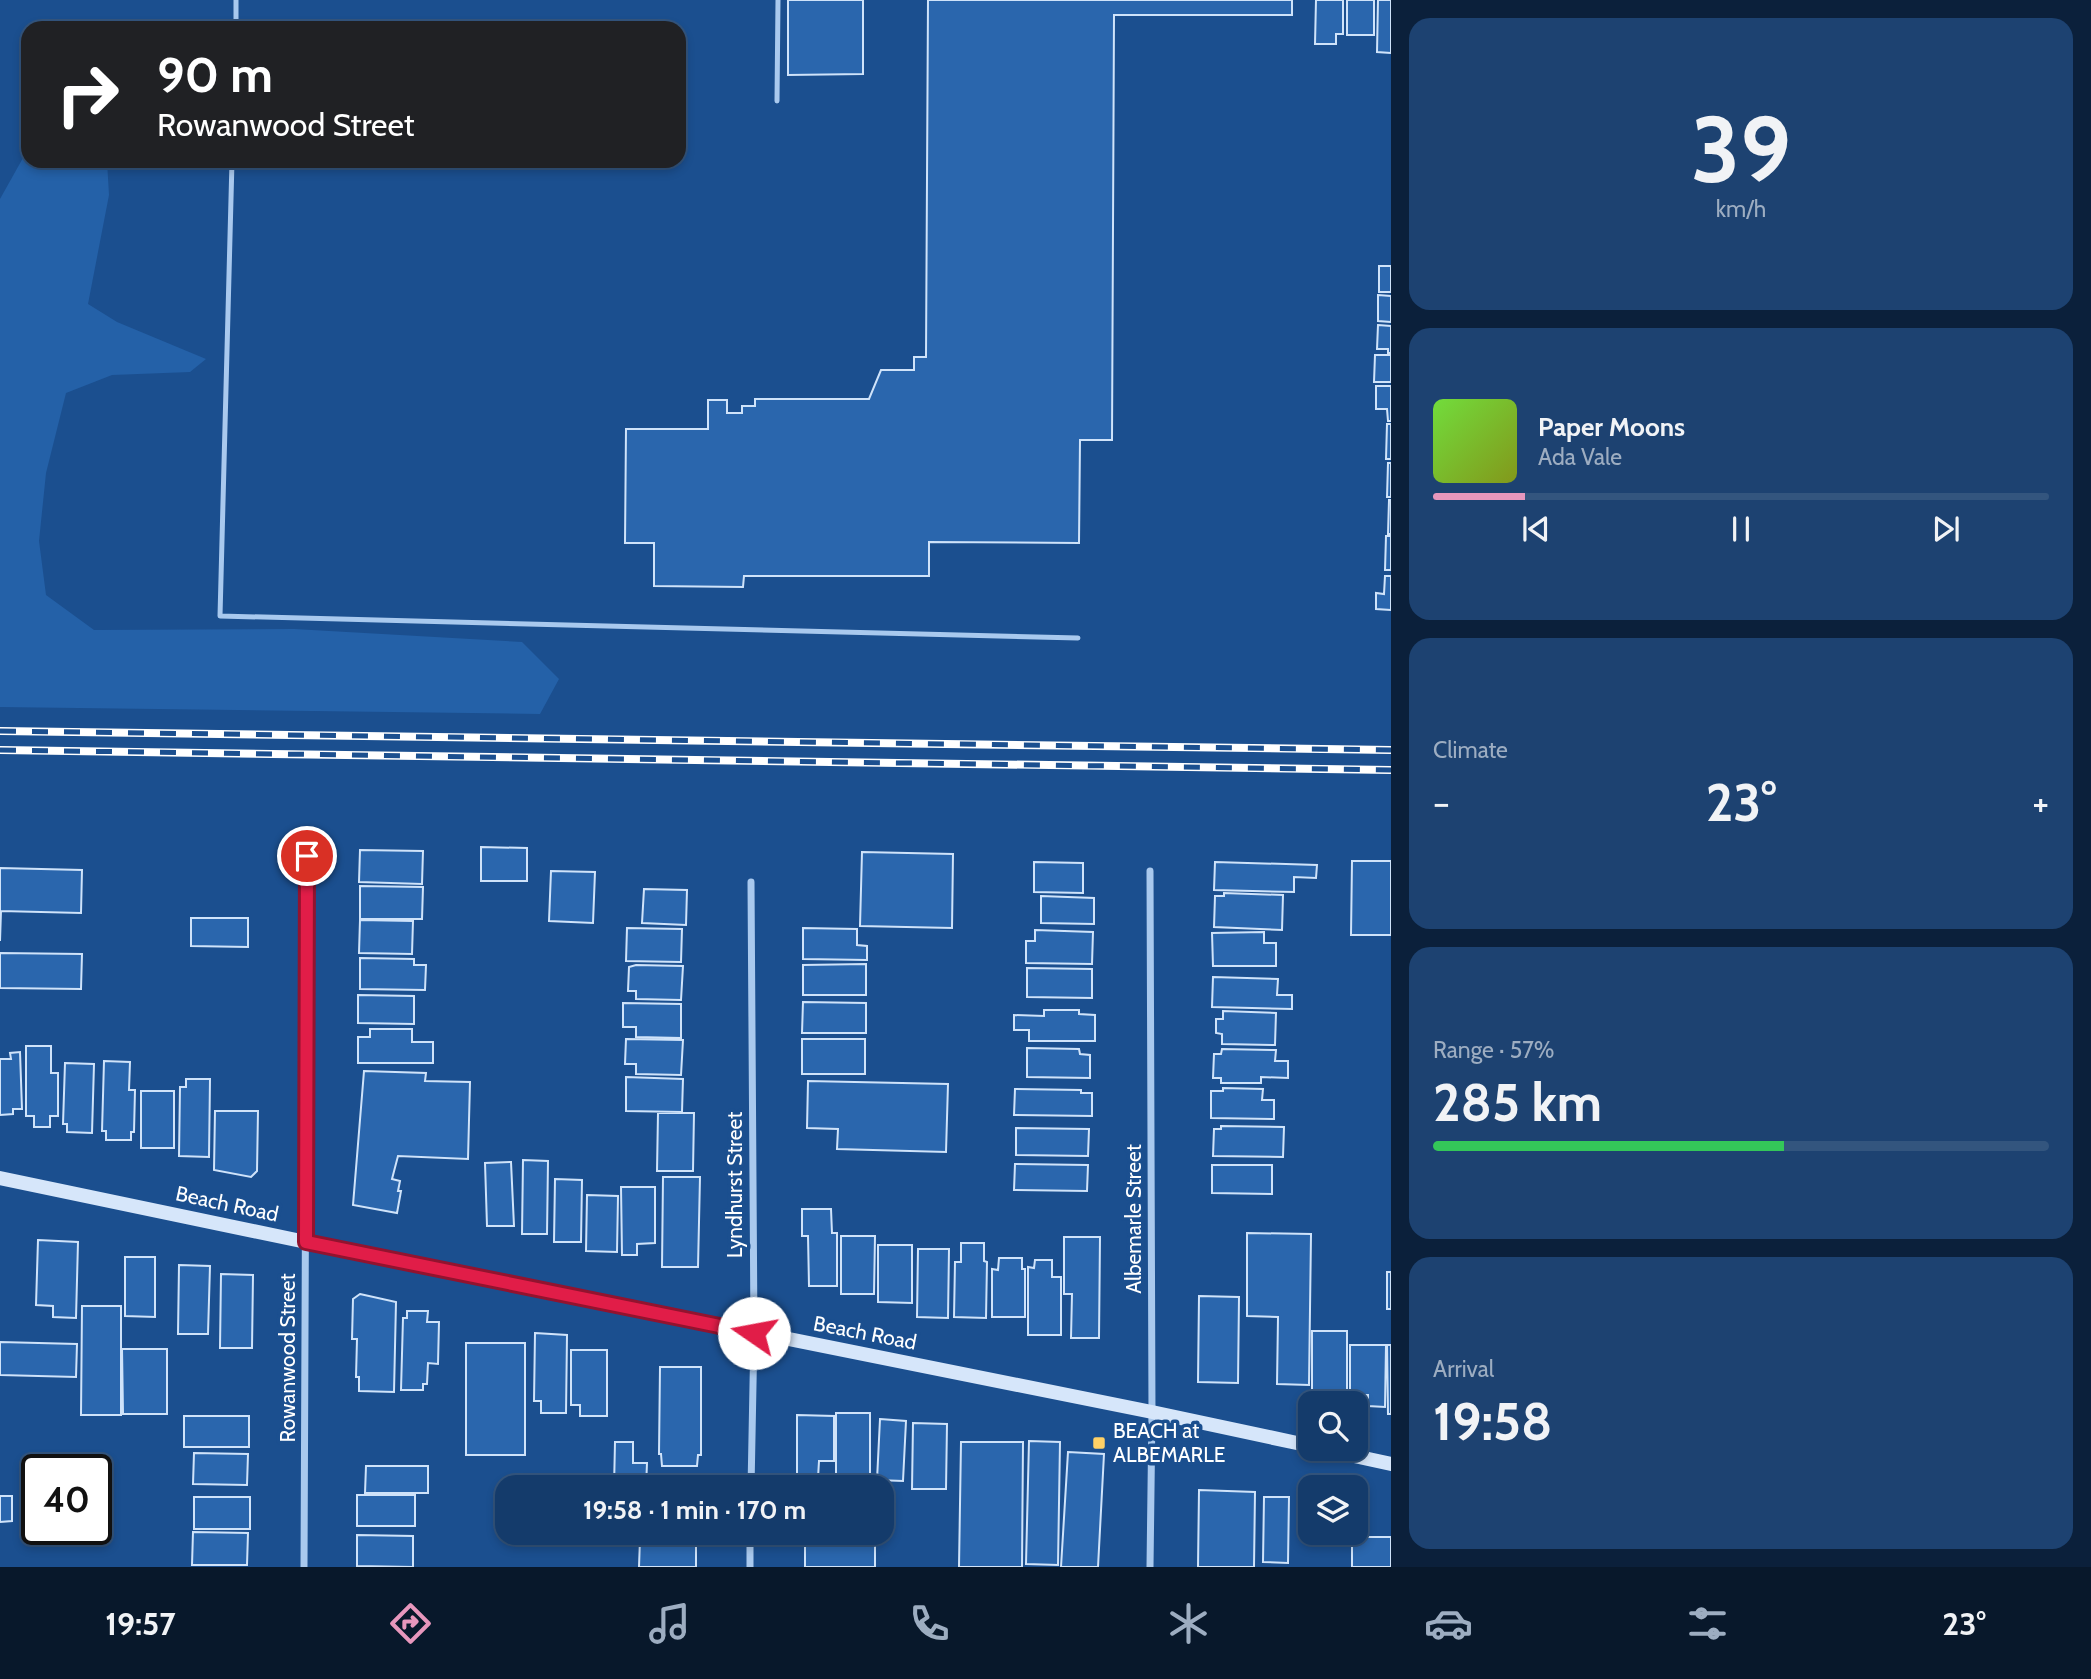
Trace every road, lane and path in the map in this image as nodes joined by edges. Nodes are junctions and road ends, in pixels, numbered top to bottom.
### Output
1 (236, 0) edge
2 (778, 0) edge
3 (236, 21) edge
4 (777, 101) dead end
5 (232, 168) edge
6 (1078, 638) dead end
7 (307, 856) dead end
8 (1150, 871) dead end
9 (751, 882) dead end
10 (0, 1178) edge
11 (306, 1242) junction
12 (754, 1333) junction
13 (1152, 1412) junction
14 (1298, 1444) edge
15 (1368, 1459) edge
16 (1391, 1464) edge
17 (751, 1475) edge
18 (750, 1545) edge
19 (304, 1567) edge
20 (750, 1567) edge
21 (1150, 1567) edge

1 - 3 lane
2 - 4 lane
5 - 6 lane
7 - 11 street, Rowanwood Street
8 - 13 street, Albemarle Street
9 - 12 street, Lyndhurst Street
10 - 11 street, Beach Road
11 - 12 street, Beach Road
11 - 19 street, Rowanwood Street
12 - 13 street, Beach Road
12 - 17 street, Lyndhurst Street
13 - 14 street, Beach Road
13 - 21 street, Albemarle Street
15 - 16 street
18 - 20 street

